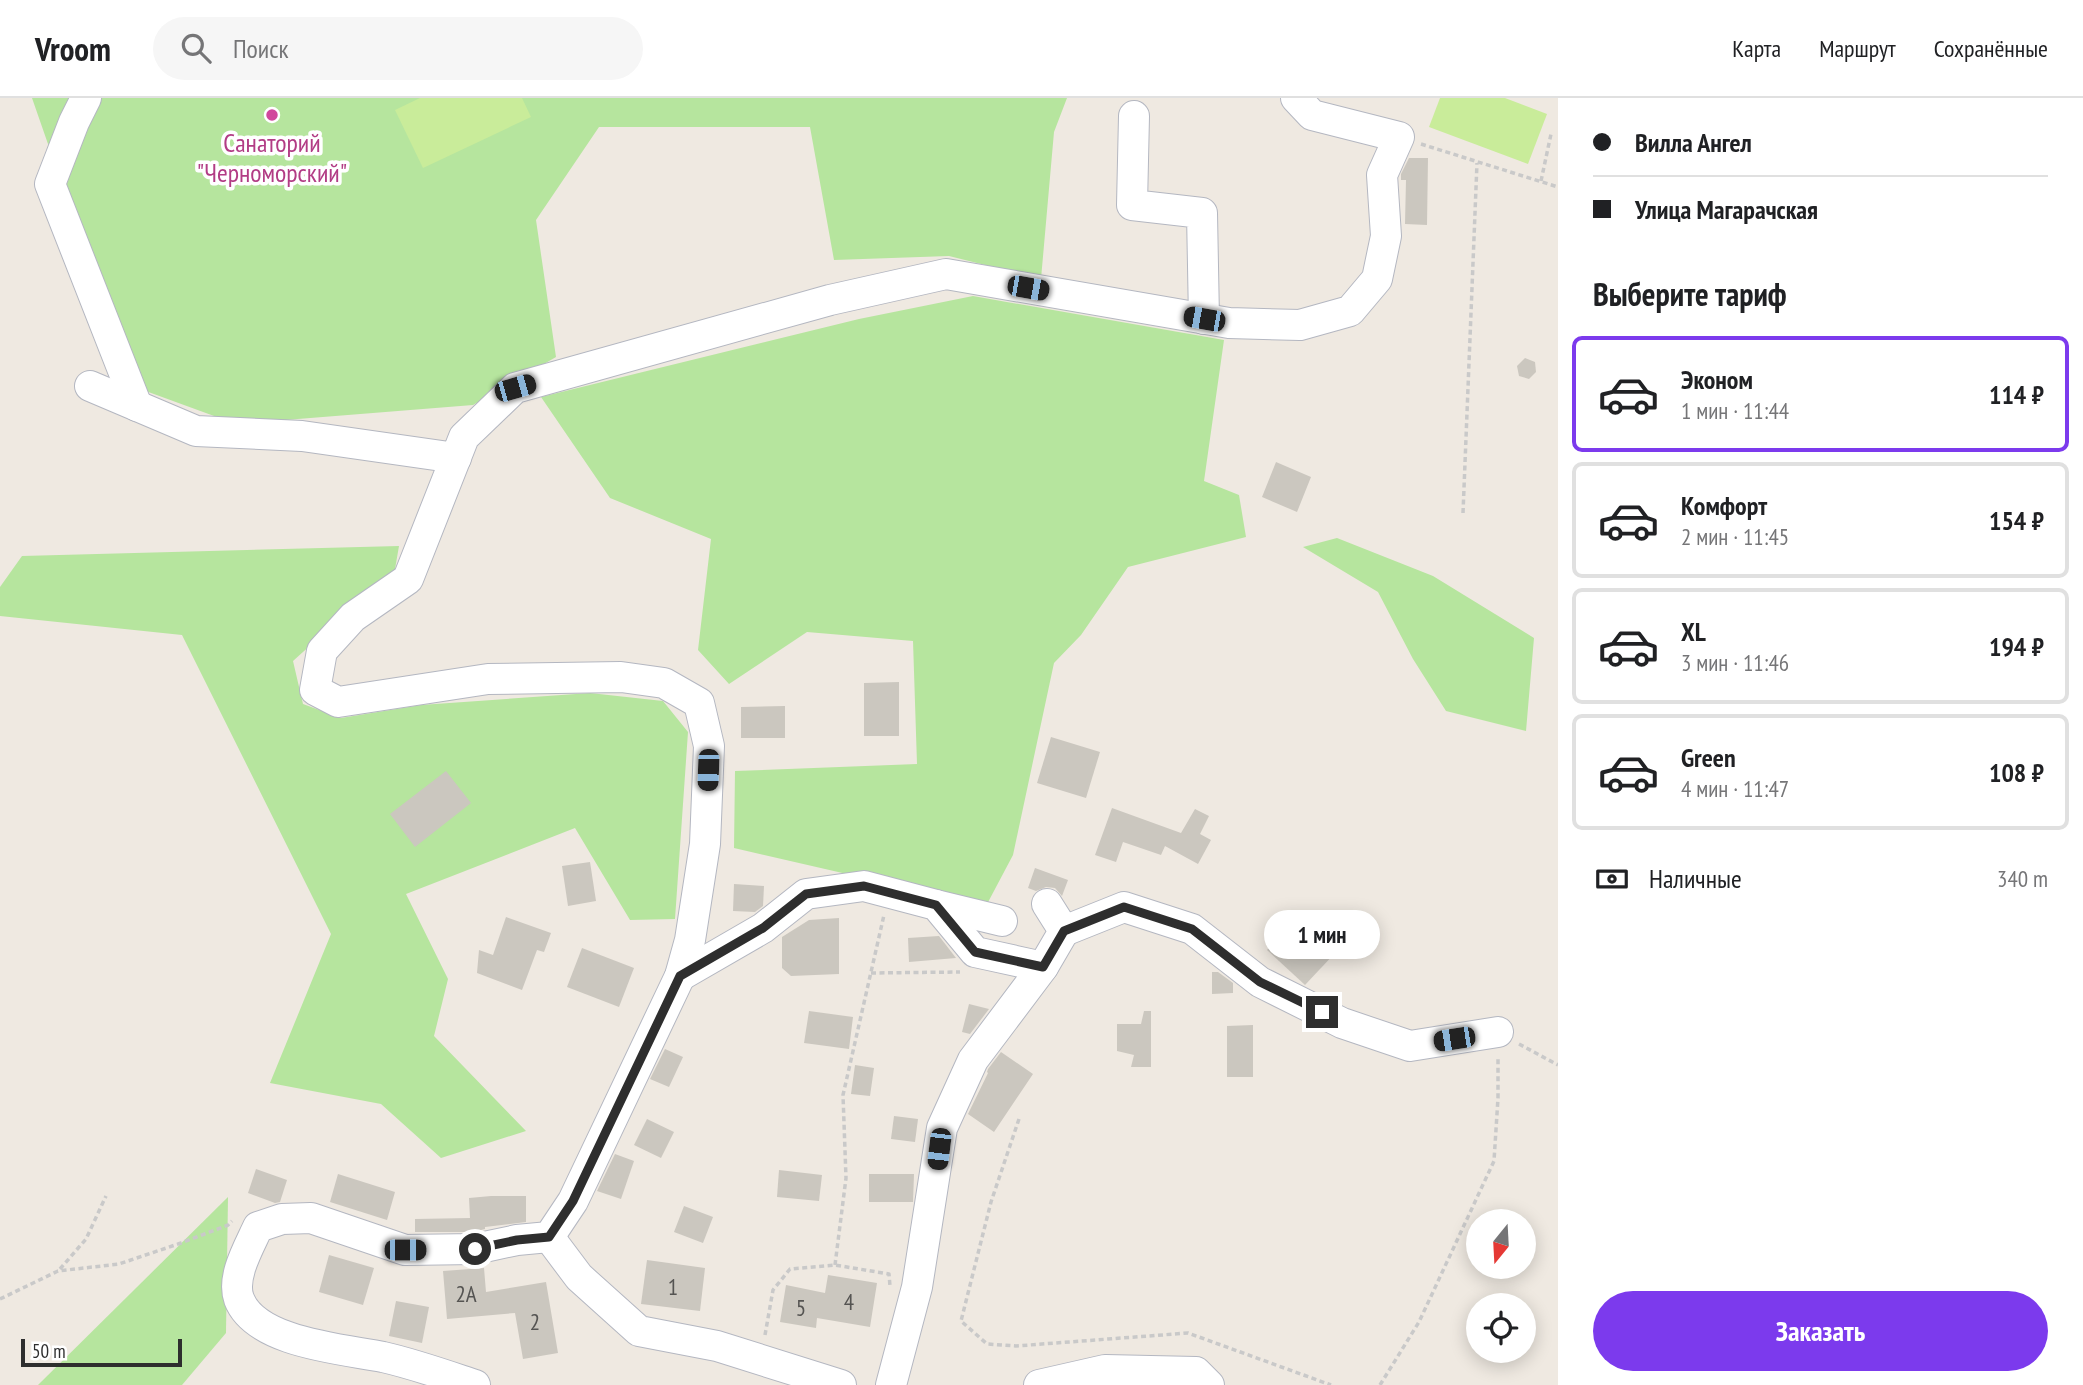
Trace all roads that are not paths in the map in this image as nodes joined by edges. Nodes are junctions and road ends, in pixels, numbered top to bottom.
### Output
1 (86, 98) edge
2 (1296, 98) edge
3 (1134, 116) dead end
4 (1204, 319) junction
5 (90, 386) dead end
6 (137, 406) junction
7 (456, 458) junction
8 (1047, 904) dead end
9 (936, 905) junction
10 (1002, 921) dead end
11 (1064, 931) junction
12 (1043, 967) junction
13 (680, 976) junction
14 (1497, 1032) road end
15 (549, 1237) junction
16 (475, 1385) edge
17 (841, 1385) edge
18 (891, 1385) edge
19 (1039, 1385) edge
20 (1209, 1385) edge

1 - 6 street
2 - 4 street
3 - 4 street
4 - 7 street
5 - 6 street
6 - 7 street
7 - 13 street
8 - 11 street
9 - 10 street
9 - 12 street
9 - 13 street
11 - 12 street
11 - 14 street
12 - 18 street
13 - 15 street
15 - 16 street
15 - 17 street
19 - 20 street

